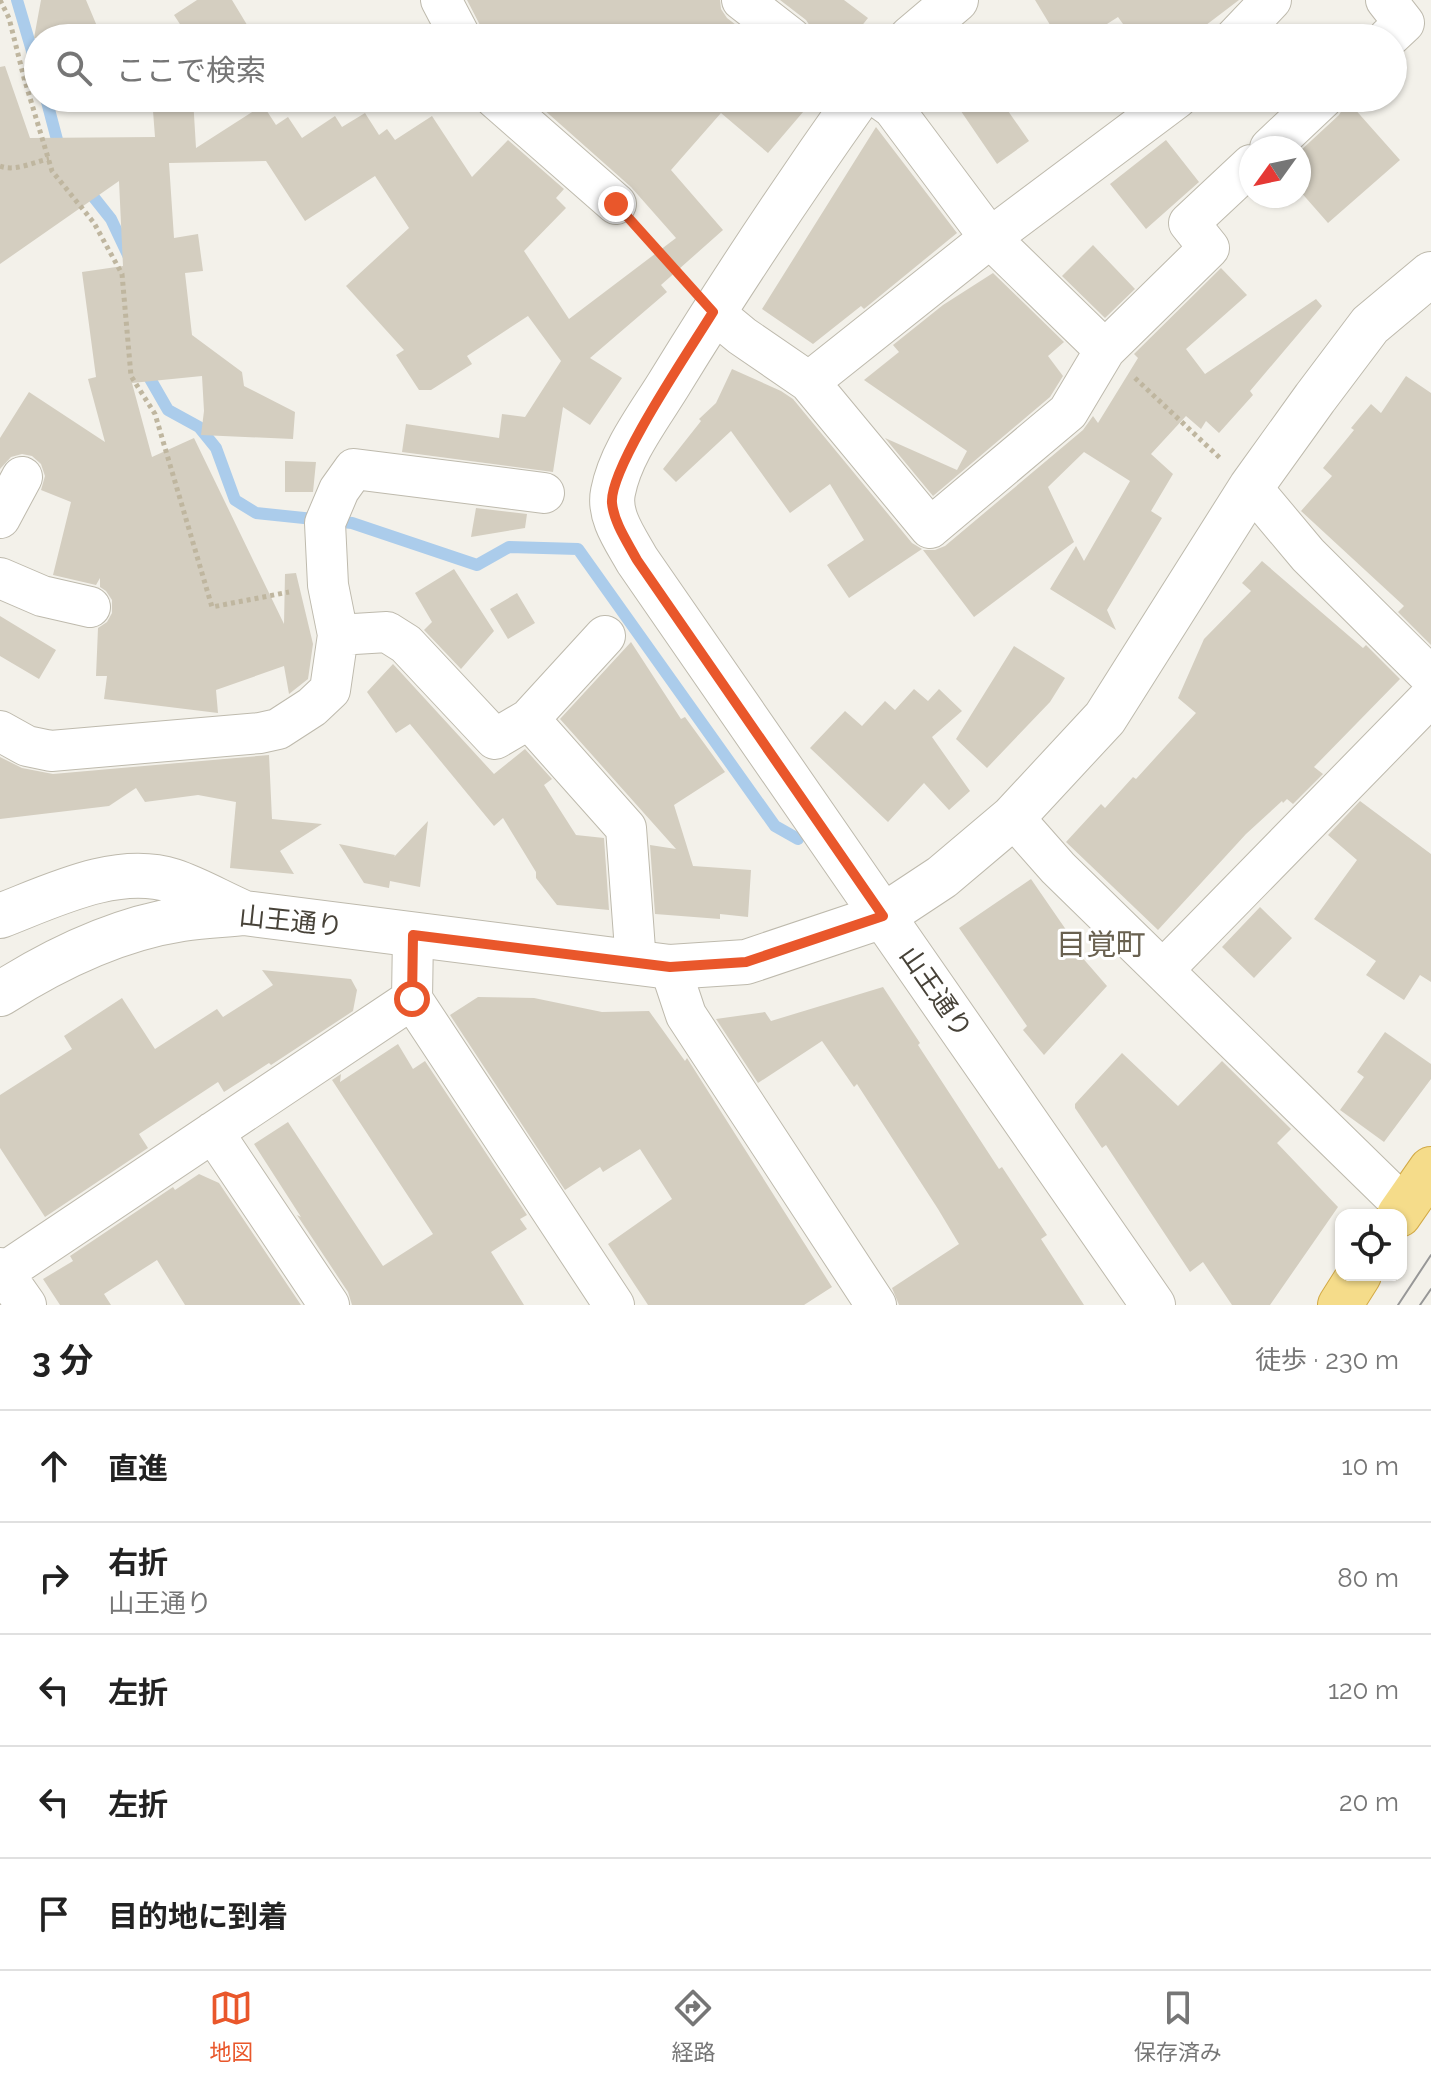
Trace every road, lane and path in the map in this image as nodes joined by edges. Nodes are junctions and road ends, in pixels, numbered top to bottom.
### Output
1 (0, 0) edge
2 (441, 0) edge
3 (742, 0) edge
4 (956, 0) edge
5 (1271, 0) edge
6 (1386, 0) edge
7 (454, 24) edge
8 (773, 24) edge
9 (928, 24) edge
10 (1248, 24) edge
11 (1403, 24) edge
12 (24, 78) edge
13 (34, 112) edge
14 (511, 112) edge
15 (849, 112) edge
16 (896, 112) edge
17 (1158, 112) edge
18 (1308, 112) edge
19 (1283, 136) edge
20 (49, 159) junction
21 (0, 166) edge
22 (1239, 176) edge
23 (616, 204) joint
24 (990, 238) junction
25 (1431, 274) edge
26 (713, 312) junction
27 (1105, 350) junction
28 (809, 382) junction
29 (22, 477) dead end
30 (1251, 487) junction
31 (544, 493) dead end
32 (0, 518) edge
33 (0, 578) edge
34 (328, 585) junction
35 (90, 607) dead end
36 (338, 635) junction
37 (605, 636) dead end
38 (1431, 677) edge
39 (1431, 696) edge
40 (529, 719) junction
41 (0, 731) edge
42 (1013, 817) junction
43 (244, 913) junction
44 (0, 916) edge
45 (883, 916) junction
46 (413, 935) junction
47 (653, 965) junction
48 (1163, 970) junction
49 (0, 994) edge
50 (412, 999) junction
51 (213, 1132) junction
52 (1431, 1169) edge
53 (1400, 1209) edge
54 (1403, 1209) edge
55 (1, 1272) edge
56 (1355, 1281) edge
57 (26, 1305) edge
58 (329, 1305) edge
59 (614, 1305) edge
60 (876, 1305) edge
61 (1153, 1305) edge
62 (1340, 1305) edge

1 - 12 path
2 - 7 street
3 - 8 street
4 - 9 street
5 - 10 street
6 - 11 street
13 - 20 path
14 - 23 street
15 - 26 street
16 - 24 street
17 - 24 street
18 - 19 street
20 - 21 path
20 - 34 path
22 - 27 street
23 - 26 path
24 - 27 street
24 - 28 street
25 - 30 street
26 - 28 street
26 - 45 street
27 - 28 street
27 - 30 path
29 - 32 street
30 - 38 street
30 - 42 street
31 - 34 street
33 - 35 street
34 - 36 street
36 - 40 street
36 - 41 street
37 - 40 street
39 - 48 street
40 - 47 street
42 - 45 street
42 - 48 street
43 - 44 street
43 - 46 street, 山王通り
43 - 49 street, 山王通り
45 - 47 street, 山王通り
45 - 61 street, 山王通り
46 - 47 street, 山王通り
46 - 50 street
47 - 60 street
48 - 53 street
50 - 51 street
50 - 59 street
51 - 55 street
51 - 58 street
52 - 54 highway
55 - 57 street
56 - 62 highway

